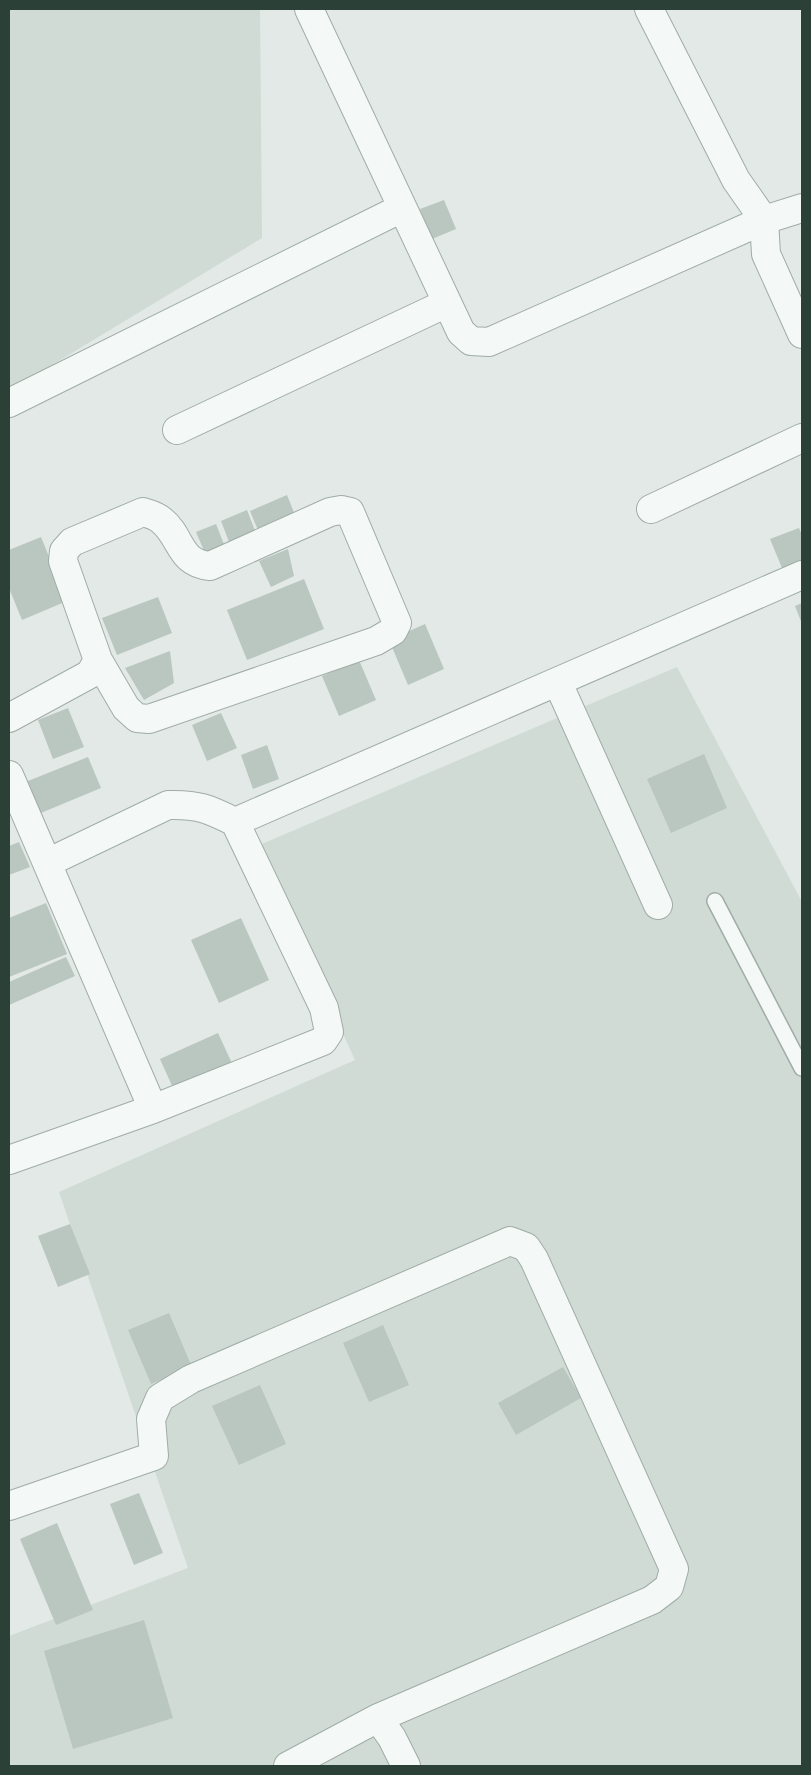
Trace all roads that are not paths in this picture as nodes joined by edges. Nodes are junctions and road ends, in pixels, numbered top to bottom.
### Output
1 (309, 9) edge
2 (649, 9) edge
3 (402, 208) junction
4 (802, 208) edge
5 (764, 220) junction
6 (447, 303) junction
7 (802, 334) edge
8 (9, 403) edge
9 (177, 430) dead end
10 (802, 438) edge
11 (651, 509) dead end
12 (802, 575) edge
13 (98, 660) junction
14 (558, 682) junction
15 (9, 718) edge
16 (9, 775) edge
17 (235, 822) junction
18 (47, 864) junction
19 (715, 901) dead end
20 (658, 905) dead end
21 (802, 1068) edge
22 (153, 1109) junction
23 (9, 1160) edge
24 (9, 1506) edge
25 (378, 1718) junction
26 (288, 1766) edge
27 (406, 1766) edge

1 - 3 street
2 - 5 street
3 - 6 street
3 - 8 street
4 - 5 street
5 - 6 street
5 - 7 street
6 - 9 street
10 - 11 street
12 - 14 street
13 - 13 street
13 - 15 street
14 - 17 street
14 - 20 street
16 - 18 street
17 - 18 street
17 - 22 street
18 - 22 street
19 - 21 lane
22 - 23 street
24 - 25 street
25 - 26 street
25 - 27 street

